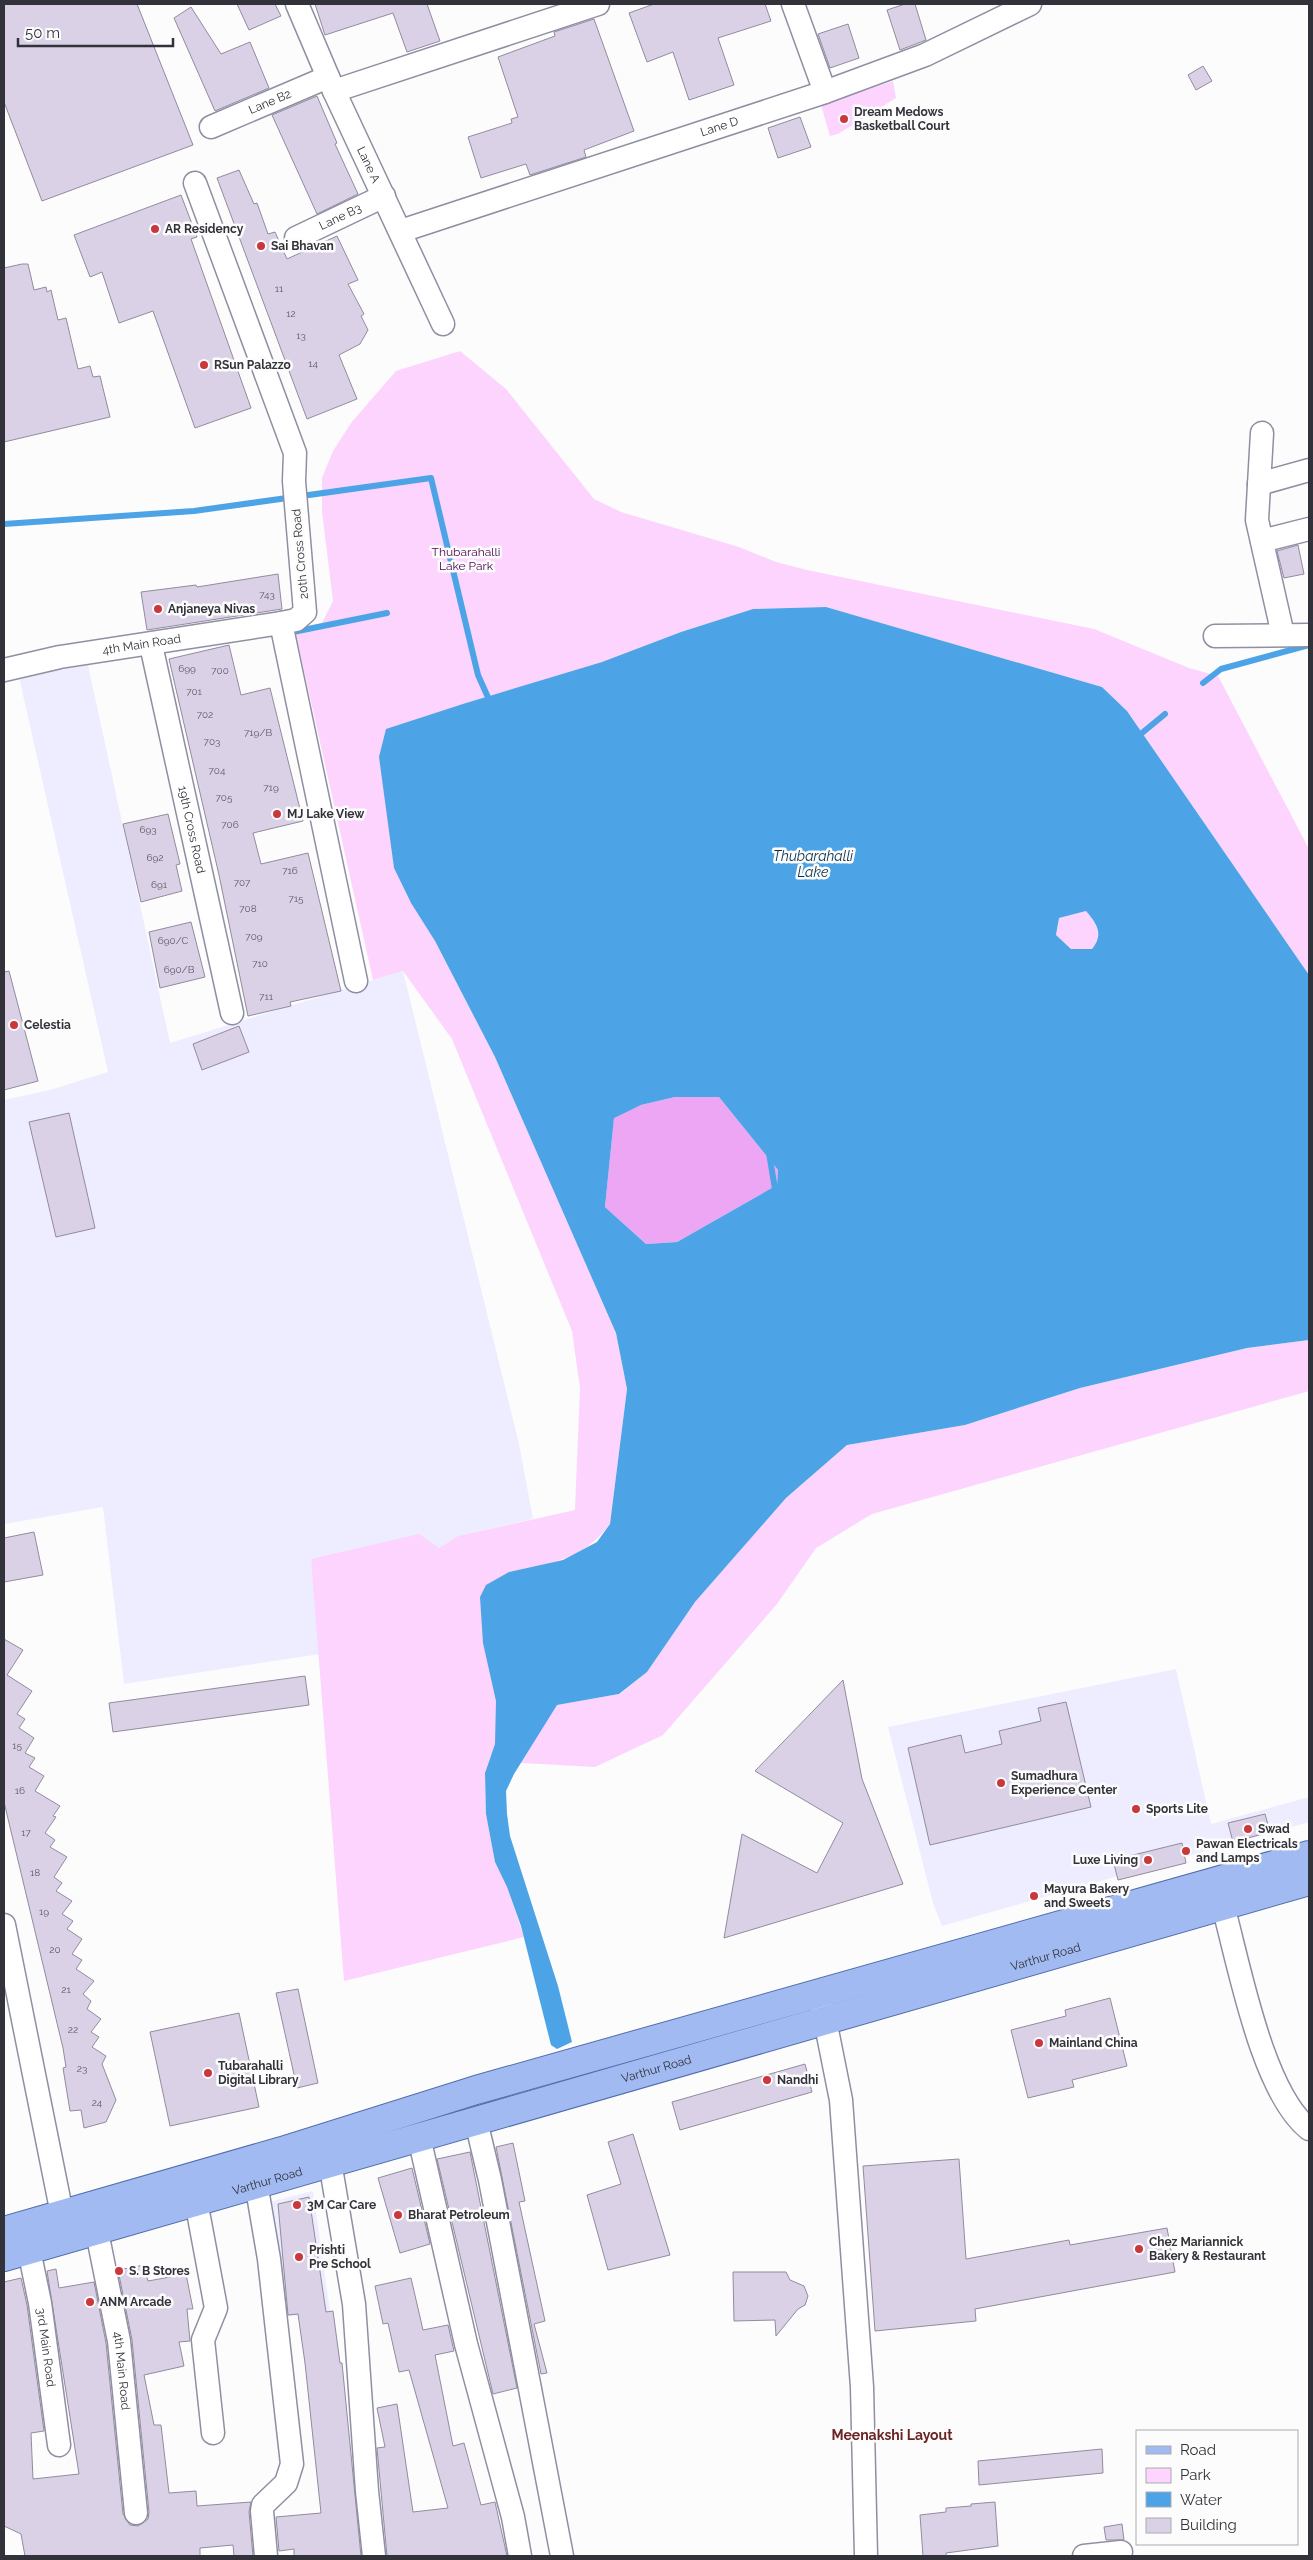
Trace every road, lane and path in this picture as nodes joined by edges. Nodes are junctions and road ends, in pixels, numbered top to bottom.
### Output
1 (297, 4) edge
2 (598, 4) edge
3 (793, 4) edge
4 (1030, 4) edge
5 (331, 84) junction
6 (825, 92) junction
7 (211, 127) dead end
8 (195, 183) dead end
9 (384, 196) junction
10 (401, 231) junction
11 (296, 238) dead end
12 (443, 324) dead end
13 (1262, 433) dead end
14 (1309, 470) edge
15 (1259, 484) junction
16 (1309, 529) edge
17 (1262, 541) junction
18 (281, 623) junction
19 (1282, 635) junction
20 (1309, 635) edge
21 (1215, 636) dead end
22 (151, 645) junction
23 (4, 670) edge
24 (356, 981) dead end
25 (232, 1013) dead end
26 (1309, 1856) edge
27 (1309, 1881) edge
28 (1224, 1906) junction
29 (4, 1925) edge
30 (820, 1995) junction
31 (827, 2022) junction
32 (468, 2093) junction
33 (476, 2121) junction
34 (1309, 2129) edge
35 (419, 2137) junction
36 (330, 2162) junction
37 (256, 2183) junction
38 (196, 2201) junction
39 (62, 2214) junction
40 (4, 2230) edge
41 (97, 2232) junction
42 (16, 2253) edge
43 (213, 2433) dead end
44 (59, 2445) dead end
45 (136, 2513) dead end
46 (1121, 2552) dead end
47 (266, 2556) edge
48 (374, 2556) edge
49 (520, 2556) edge
50 (562, 2556) edge
51 (866, 2556) edge
52 (1084, 2556) edge

1 - 5 street, Lane A
2 - 5 street, Lane B2
3 - 6 street
4 - 6 street, Lane D
5 - 7 street, Lane B2
5 - 9 street, Lane A
6 - 10 street, Lane D
8 - 18 street, 20th Cross Road
9 - 10 street, Lane A
9 - 11 street, Lane B3
10 - 12 street, Lane A
13 - 15 street
14 - 15 street
15 - 17 street
16 - 17 street
17 - 19 street
18 - 22 street, 4th Main Road
18 - 24 street
19 - 20 street
19 - 21 street
22 - 23 street, 4th Main Road
22 - 25 street, 19th Cross Road
26 - 30 main road, Varthur Road
27 - 28 main road, Varthur Road
28 - 31 main road, Varthur Road
28 - 34 street
29 - 39 street
30 - 31 street
30 - 32 main road, Varthur Road
31 - 33 main road, Varthur Road
31 - 51 street
32 - 33 main road
32 - 39 main road, Varthur Road
33 - 35 main road, Varthur Road
33 - 50 street
35 - 36 main road, Varthur Road
35 - 49 street
36 - 37 main road, Varthur Road
36 - 48 street
37 - 38 main road, Varthur Road
37 - 47 street
38 - 41 main road, Varthur Road
38 - 43 street
39 - 40 main road, Varthur Road
41 - 42 main road, Varthur Road
41 - 45 street, 4th Main Road
42 - 44 street, 3rd Main Road
46 - 52 street

